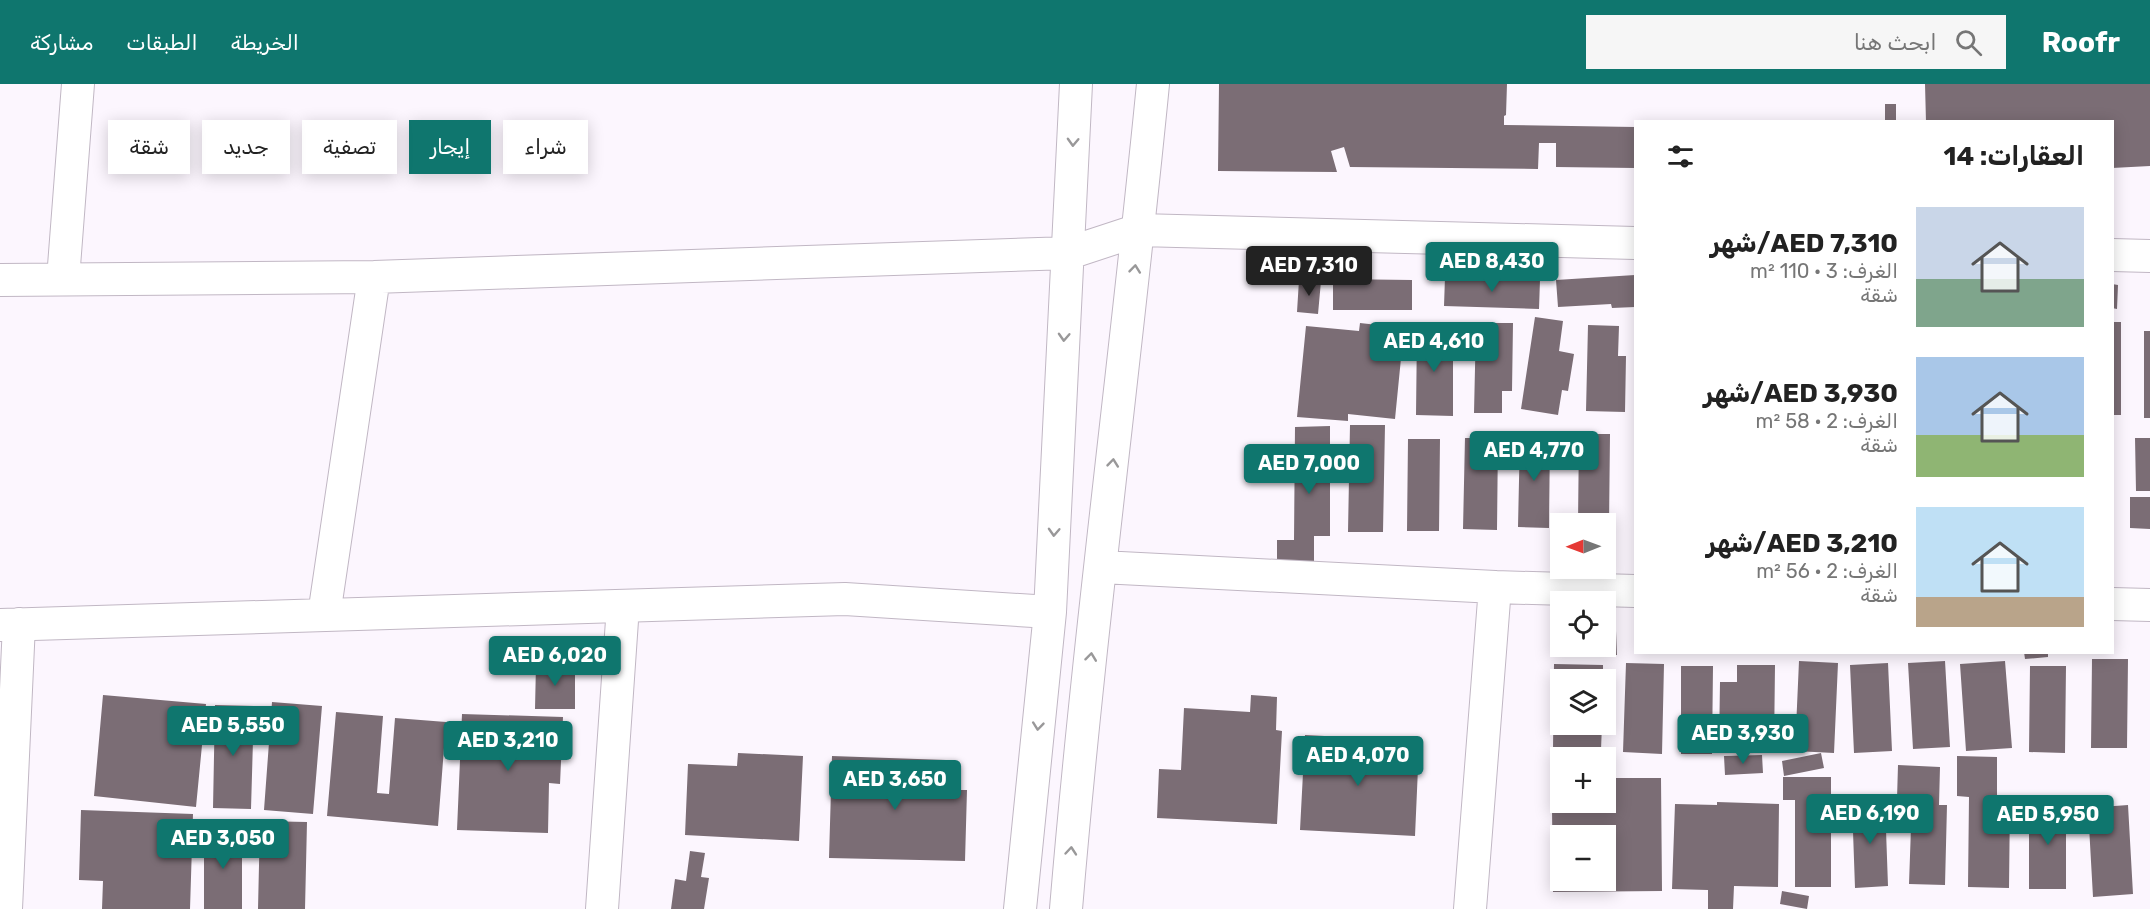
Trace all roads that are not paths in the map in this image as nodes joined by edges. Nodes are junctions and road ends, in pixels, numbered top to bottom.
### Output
1 (78, 84) edge
2 (1076, 84) edge
3 (1153, 84) edge
4 (1139, 230) junction
5 (1634, 243) edge
6 (1069, 253) junction
7 (2114, 255) edge
8 (2150, 256) edge
9 (374, 277) junction
10 (63, 279) junction
11 (0, 280) edge
12 (1101, 567) junction
13 (1495, 587) junction
14 (1634, 591) edge
15 (2114, 604) edge
16 (2150, 605) edge
17 (623, 606) junction
18 (1050, 612) junction
19 (324, 615) junction
20 (10, 624) edge
21 (6, 909) edge
22 (602, 909) edge
23 (1020, 909) edge
24 (1066, 909) edge
25 (1470, 909) edge

1 - 10 street
2 -> 6 street
3 - 4 street
4 - 5 street
4 - 6 street
12 -> 4 street
6 - 9 street
6 -> 18 street
7 - 8 street
9 - 10 street
9 - 19 street
10 - 11 street
12 - 13 street
24 -> 12 street
13 - 14 street
13 - 25 street
15 - 16 street
17 - 18 street
17 - 19 street
17 - 22 street
18 -> 23 street
19 - 20 street
20 - 21 street

